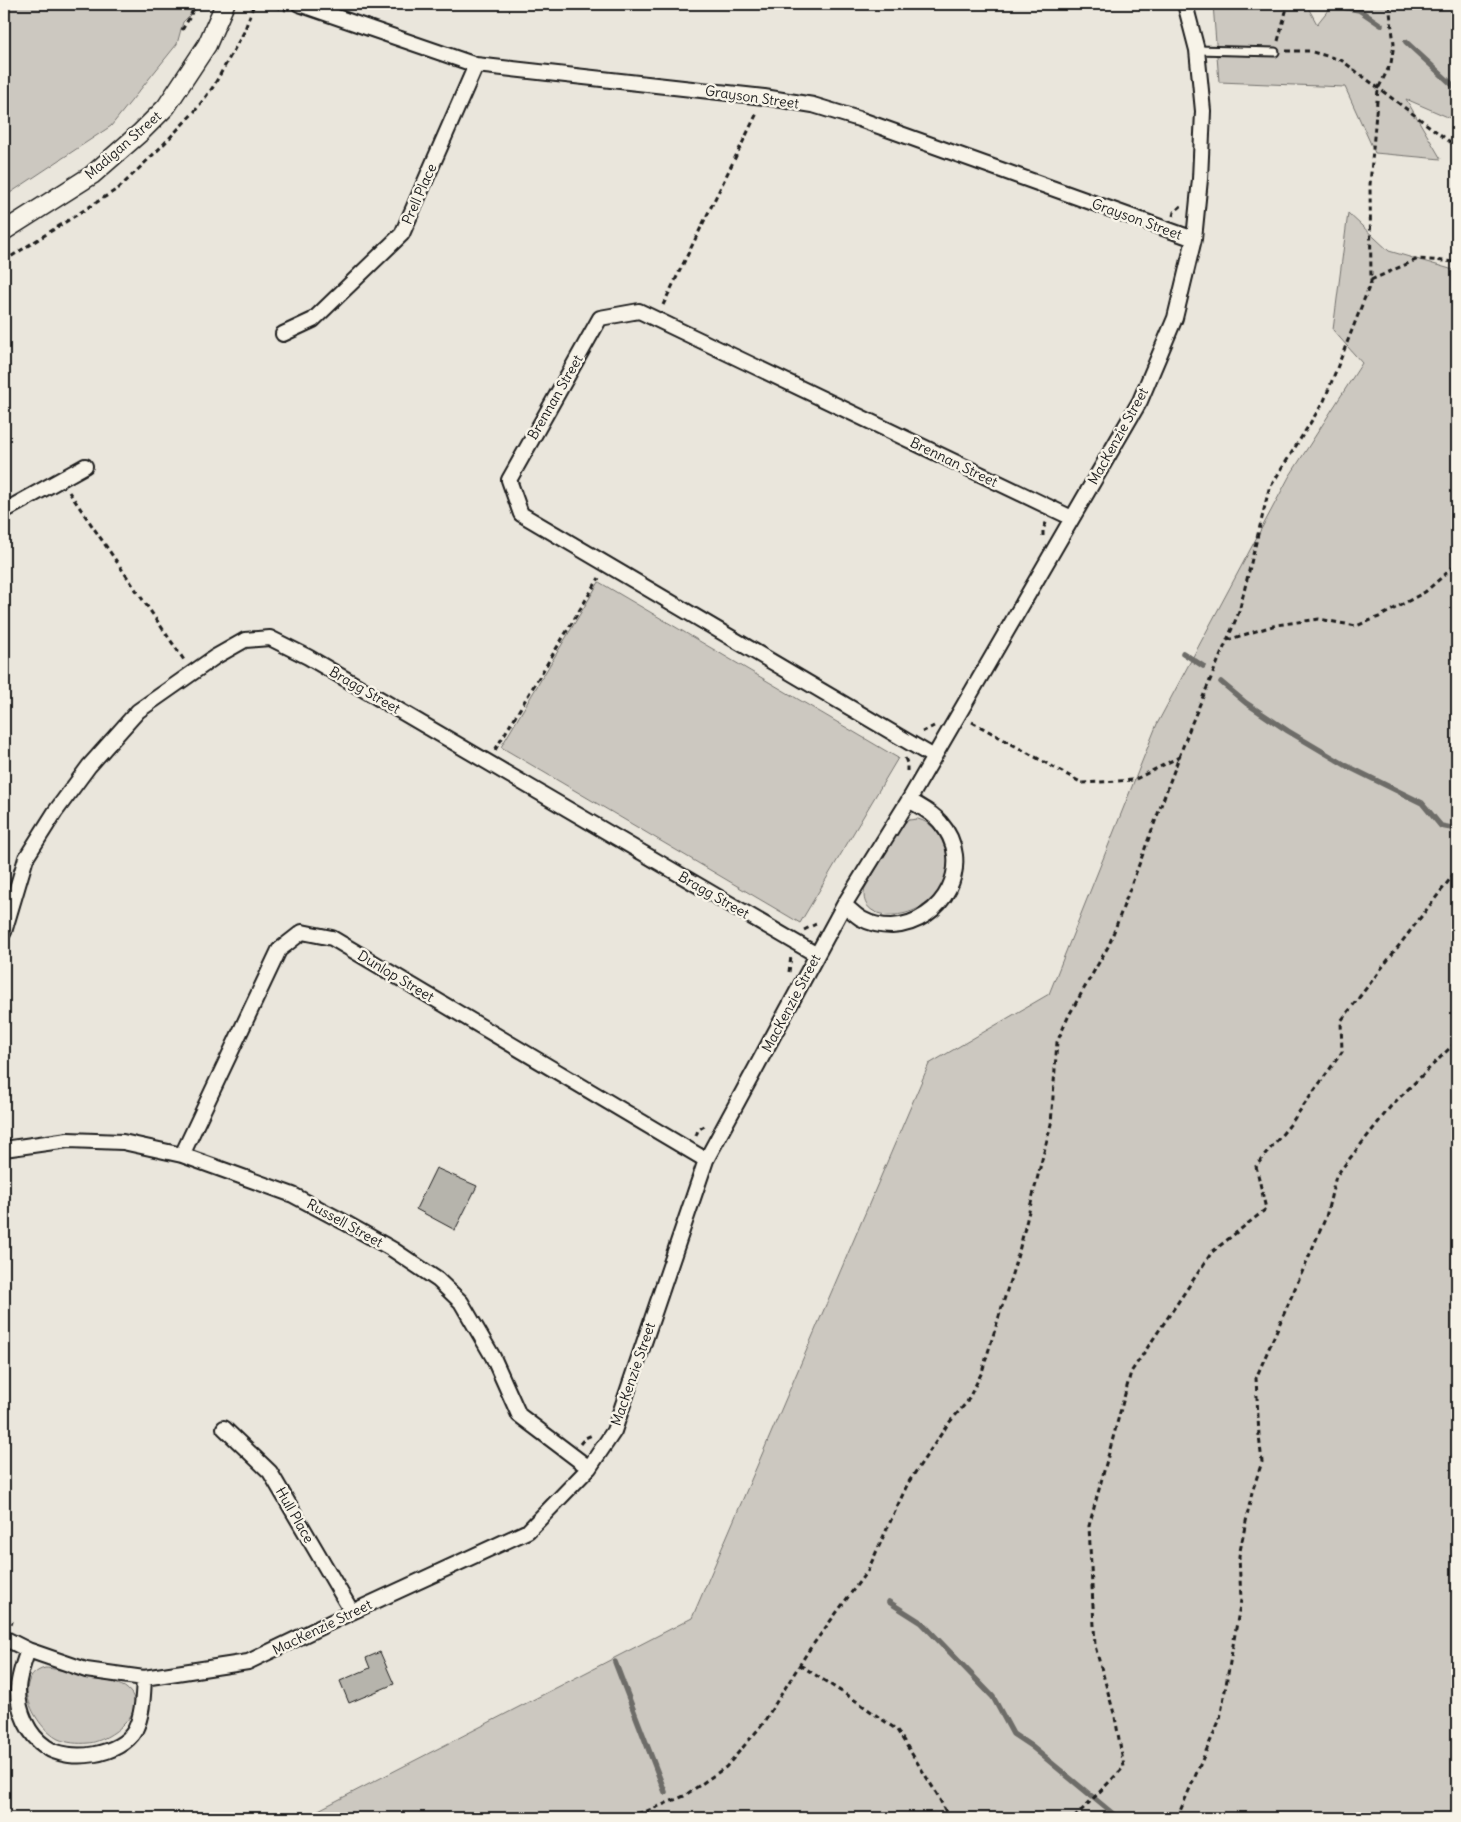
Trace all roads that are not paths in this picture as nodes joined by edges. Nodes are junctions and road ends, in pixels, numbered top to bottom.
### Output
1 (225, 4) edge
2 (299, 4) edge
3 (1185, 4) edge
4 (1196, 50) junction
5 (1275, 52) road end
6 (476, 65) junction
7 (4, 231) edge
8 (1194, 240) junction
9 (283, 334) dead end
10 (85, 466) dead end
11 (4, 511) edge
12 (1072, 518) junction
13 (934, 757) junction
14 (909, 800) junction
15 (844, 905) junction
16 (4, 932) edge
17 (817, 955) junction
18 (4, 1149) edge
19 (182, 1155) junction
20 (706, 1160) junction
21 (224, 1428) dead end
22 (589, 1468) junction
23 (352, 1612) junction
24 (4, 1638) edge
25 (28, 1650) junction
26 (144, 1678) junction

1 - 7 street, Madigan Street
2 - 6 street, Grayson Street
3 - 4 street, MacKenzie Street
4 - 5 lane
4 - 8 street, MacKenzie Street
6 - 8 street, Grayson Street
6 - 9 street, Prell Place
8 - 12 street, MacKenzie Street
10 - 11 street
12 - 13 street, MacKenzie Street
12 - 13 street, Brennan Street
13 - 14 street, MacKenzie Street
14 - 15 street, MacKenzie Street
14 - 15 street
15 - 17 street, MacKenzie Street
16 - 17 street, Bragg Street
17 - 20 street, MacKenzie Street
18 - 19 street, Russell Street
19 - 20 street, Dunlop Street
19 - 22 street, Russell Street
20 - 22 street, MacKenzie Street
21 - 23 street, Hull Place
22 - 23 street, MacKenzie Street
23 - 26 street, MacKenzie Street
24 - 25 street, MacKenzie Street
25 - 26 street, MacKenzie Street
25 - 26 street

